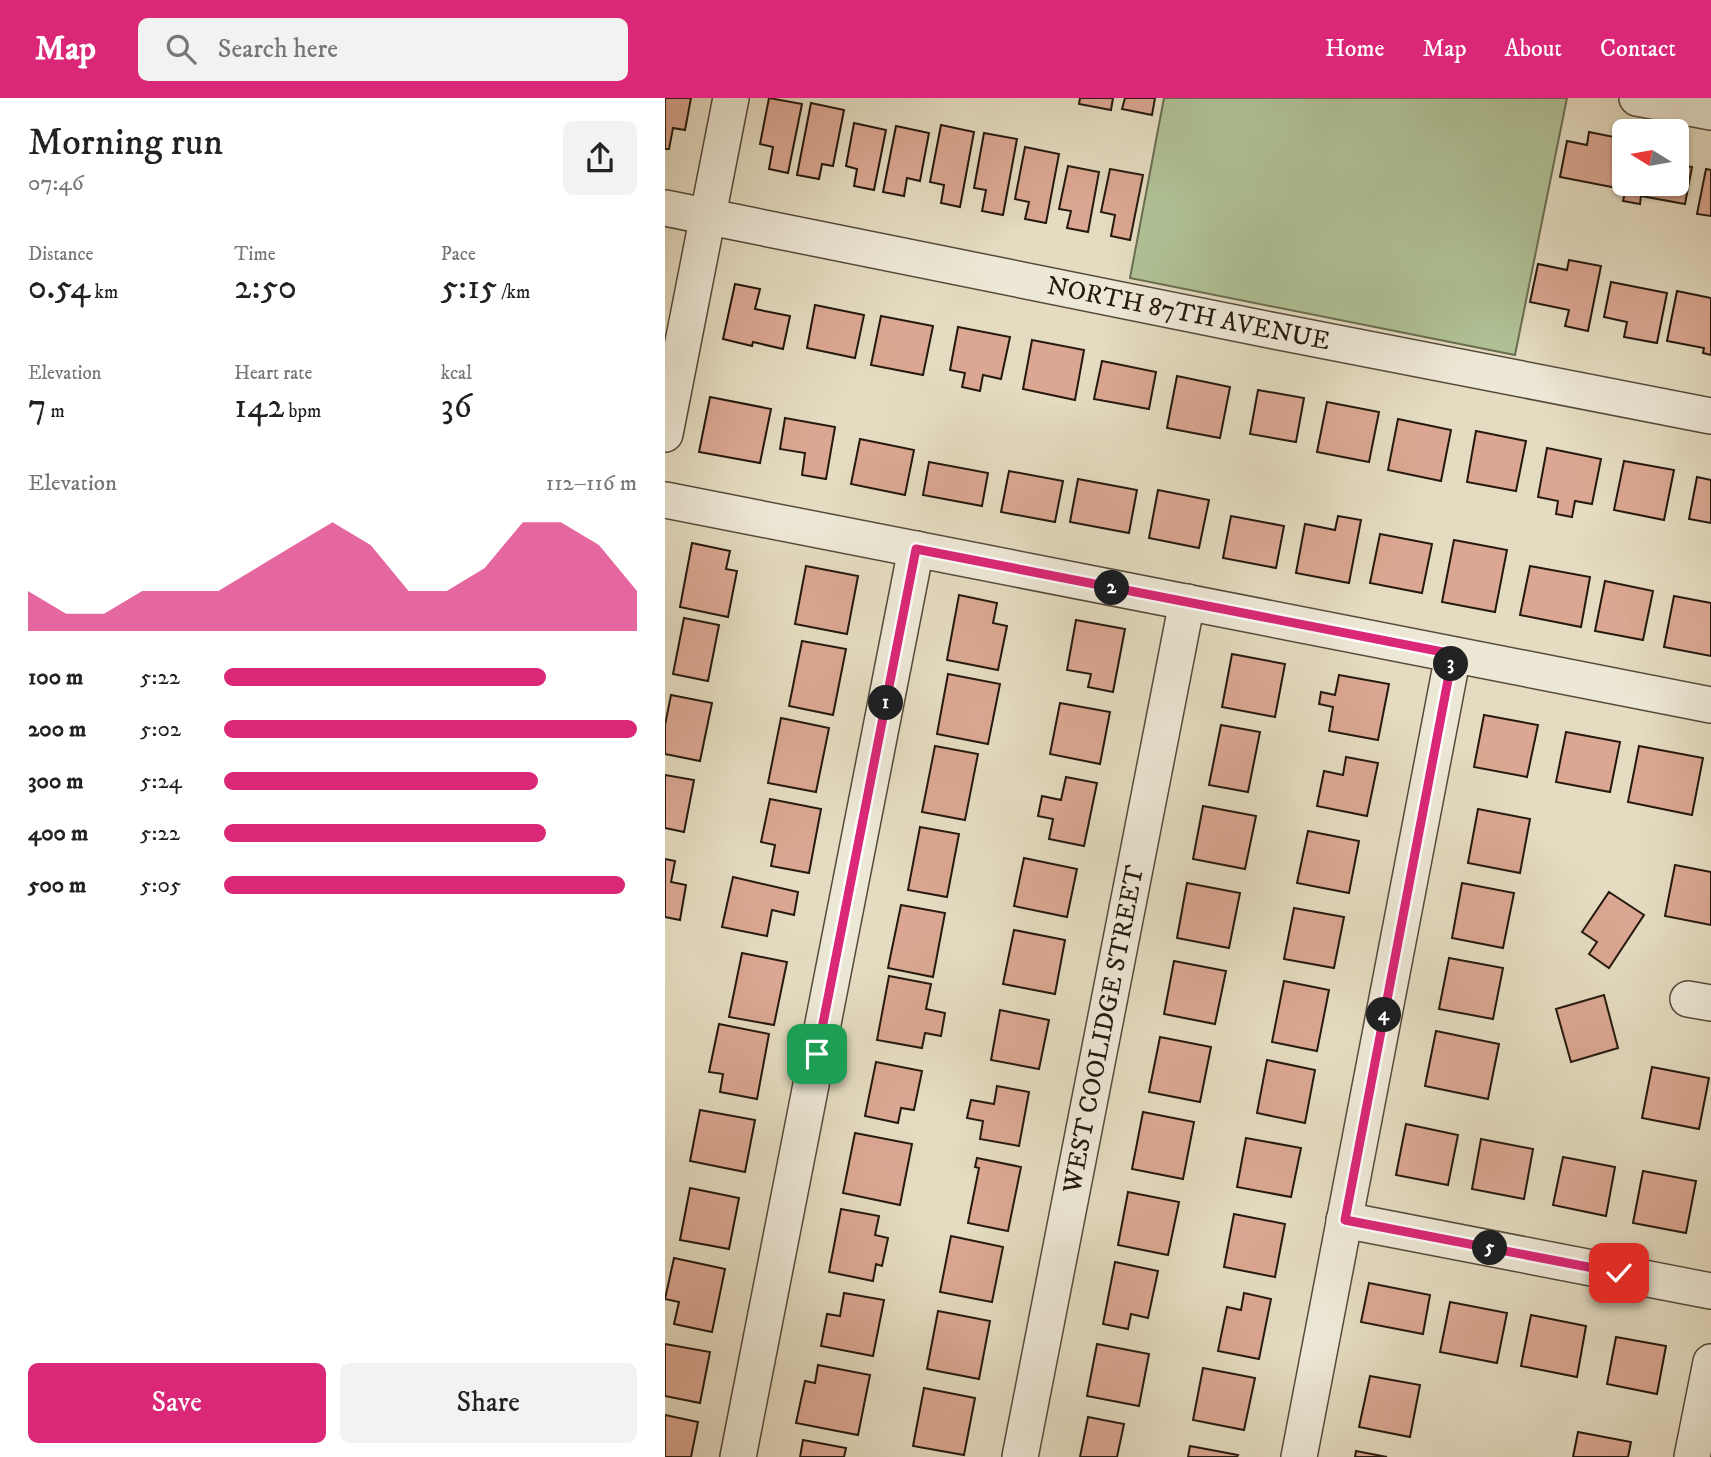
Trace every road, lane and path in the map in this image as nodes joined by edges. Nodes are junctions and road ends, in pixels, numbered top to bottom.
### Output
1 (731, 98) edge
2 (1637, 98) edge
3 (1711, 112) edge
4 (665, 208) edge
5 (707, 216) junction
6 (1711, 416) edge
7 (665, 434) edge
8 (665, 500) edge
9 (916, 549) junction
10 (1187, 602) junction
11 (1453, 654) junction
12 (1711, 705) edge
13 (1345, 1220) junction
14 (1711, 1291) edge
15 (1711, 1362) edge
16 (738, 1457) edge
17 (1020, 1457) edge
18 (1299, 1457) edge
19 (1692, 1457) edge

1 - 5 street
2 - 3 street
4 - 5 street, NORTH 87TH AVENUE
5 - 6 street, NORTH 87TH AVENUE
5 - 7 street
8 - 9 street
9 - 10 street
9 - 16 street
10 - 11 street
10 - 17 street, WEST COOLIDGE STREET
11 - 12 street
11 - 13 street
13 - 14 street
13 - 18 street
15 - 19 street

